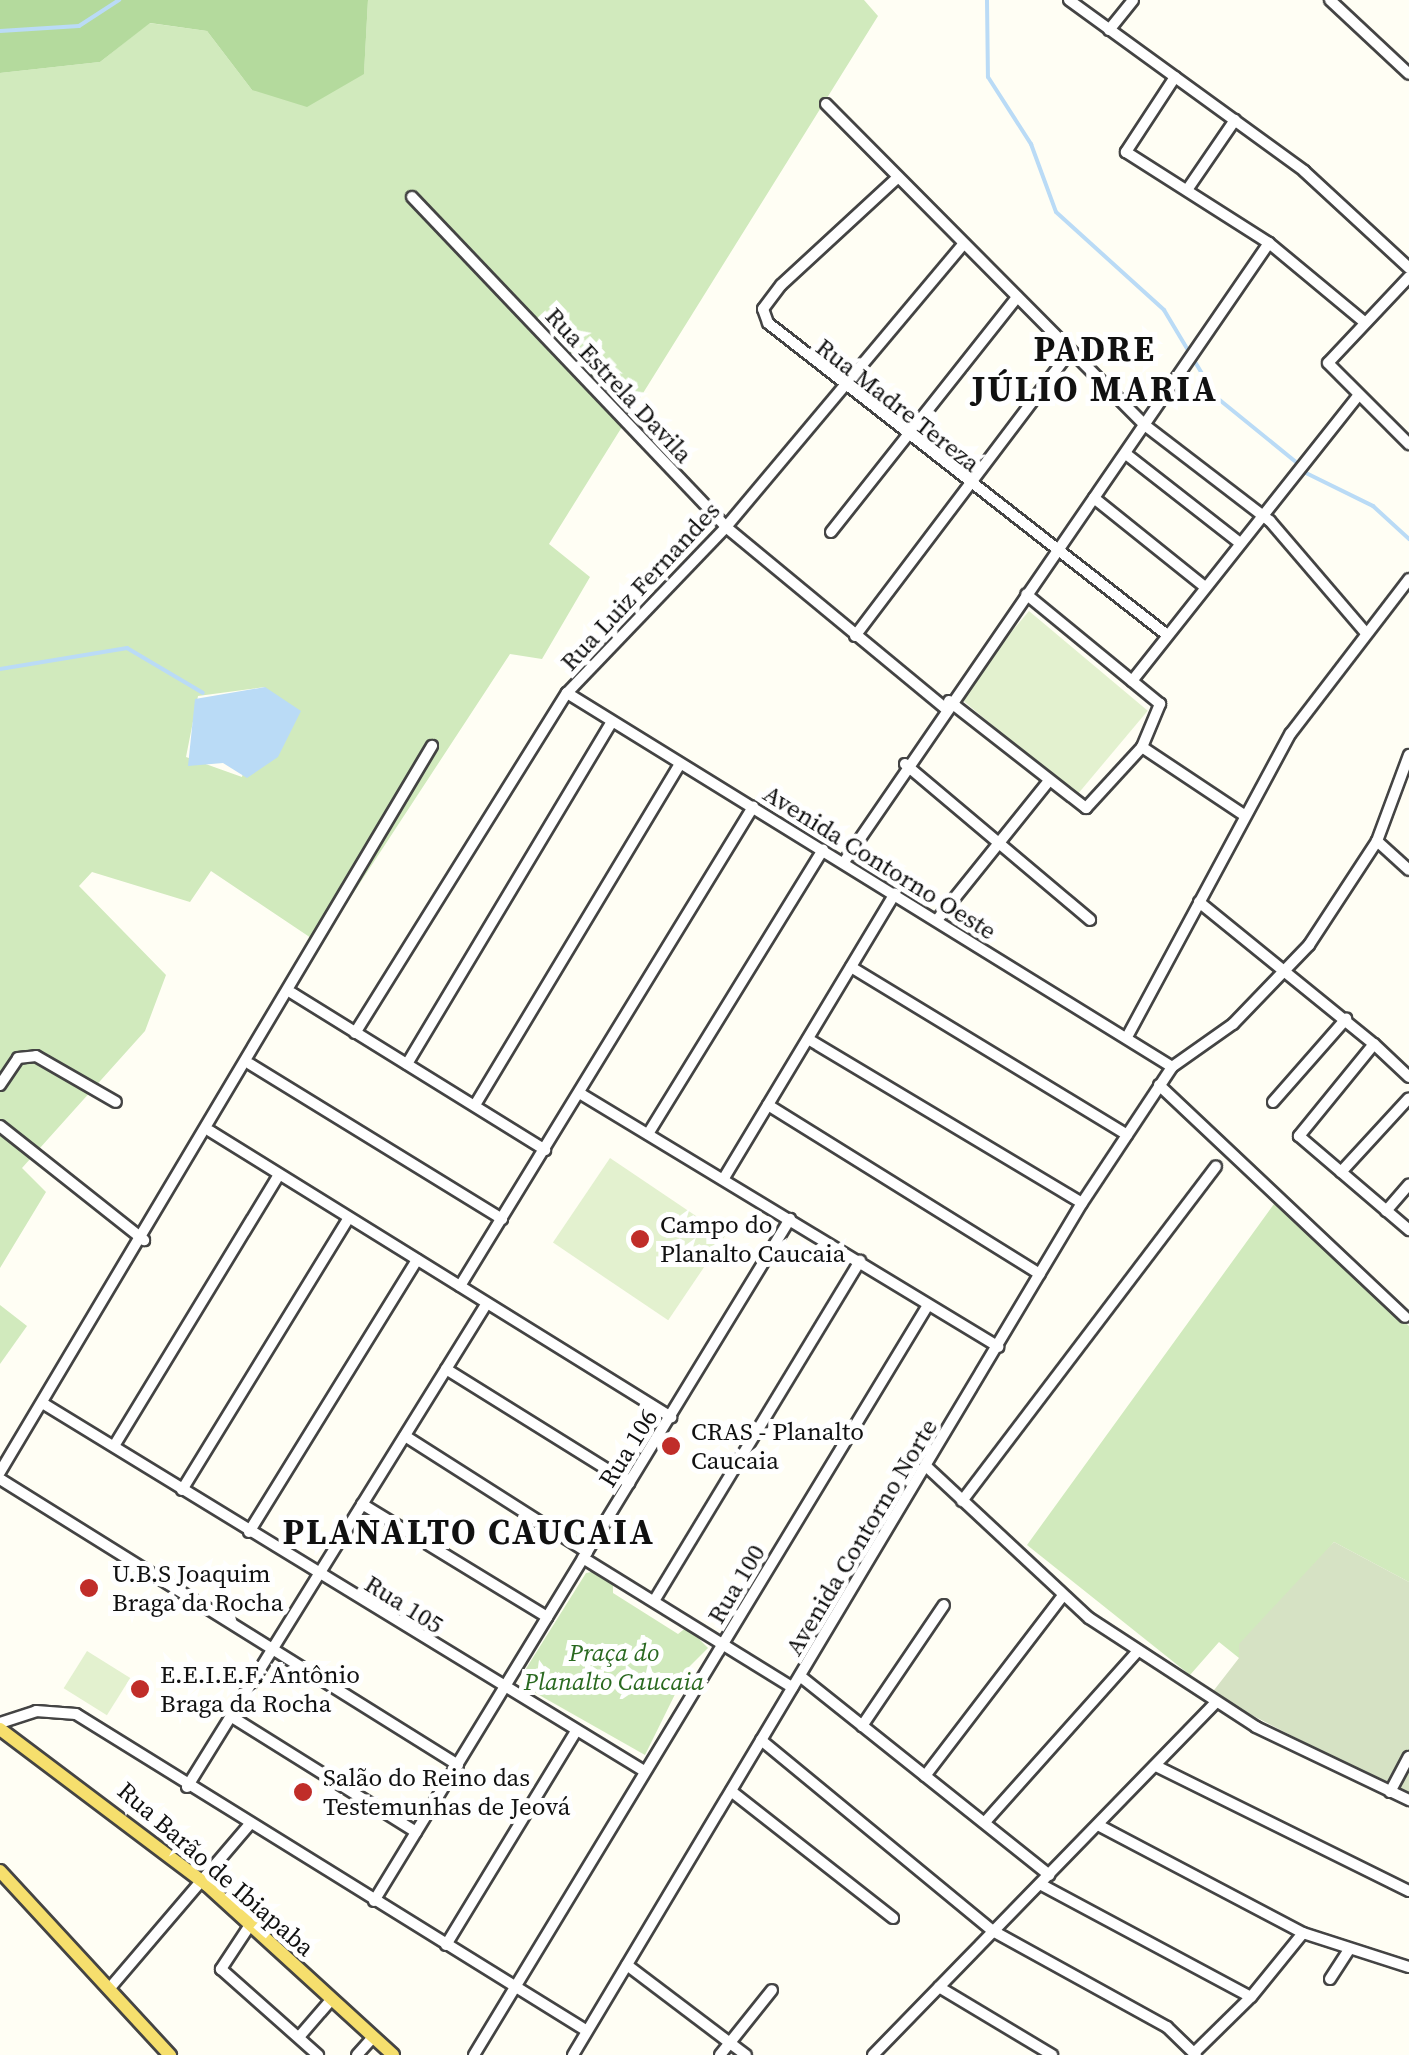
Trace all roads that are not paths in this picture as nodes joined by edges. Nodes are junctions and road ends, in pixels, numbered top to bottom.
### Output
1 (1068, 0) edge
2 (1133, 0) edge
3 (1330, 0) edge
4 (1109, 30) junction
5 (1409, 74) edge
6 (1176, 77) junction
7 (826, 104) dead end
8 (1236, 120) junction
9 (896, 179) junction
10 (1187, 190) junction
11 (412, 196) dead end
12 (1269, 243) junction
13 (962, 246) junction
14 (1409, 268) edge
15 (1409, 277) edge
16 (1017, 298) junction
17 (1364, 322) junction
18 (1070, 352) junction
19 (840, 384) junction
20 (1358, 396) junction
21 (1146, 426) junction
22 (909, 440) junction
23 (1409, 444) edge
24 (1126, 454) junction
25 (969, 487) junction
26 (1094, 498) junction
27 (1261, 515) junction
28 (726, 528) junction
29 (832, 532) dead end
30 (1240, 543) junction
31 (1058, 549) junction
32 (1409, 580) edge
33 (1205, 587) junction
34 (1026, 594) junction
35 (1365, 632) junction
36 (855, 636) junction
37 (1168, 636) junction
38 (1132, 681) junction
39 (567, 693) junction
40 (947, 704) junction
41 (612, 722) junction
42 (432, 746) dead end
43 (1142, 747) junction
44 (1409, 755) edge
45 (680, 764) junction
46 (905, 764) junction
47 (1047, 783) junction
48 (753, 807) junction
49 (1244, 814) junction
50 (1000, 840) junction
51 (1377, 841) junction
52 (823, 849) junction
53 (844, 862) junction
54 (1409, 870) edge
55 (896, 893) junction
56 (1199, 902) junction
57 (937, 920) junction
58 (1090, 920) dead end
59 (851, 967) junction
60 (1284, 971) junction
61 (292, 993) junction
62 (1346, 1019) junction
63 (355, 1033) junction
64 (1127, 1037) junction
65 (808, 1039) junction
66 (1374, 1044) junction
67 (250, 1064) junction
68 (408, 1064) junction
69 (1172, 1066) junction
70 (1409, 1077) edge
71 (0, 1085) edge
72 (1159, 1085) junction
73 (581, 1094) junction
74 (1409, 1098) edge
75 (116, 1102) dead end
76 (1274, 1102) dead end
77 (475, 1105) junction
78 (768, 1106) junction
79 (0, 1126) edge
80 (210, 1131) junction
81 (648, 1134) junction
82 (1127, 1135) junction
83 (545, 1150) junction
84 (1216, 1166) dead end
85 (1341, 1172) junction
86 (279, 1175) junction
87 (724, 1178) junction
88 (1409, 1185) edge
89 (1082, 1203) junction
90 (1386, 1211) junction
91 (349, 1218) junction
92 (502, 1218) junction
93 (790, 1219) junction
94 (1409, 1230) edge
95 (144, 1240) junction
96 (417, 1260) junction
97 (860, 1261) junction
98 (1040, 1274) junction
99 (460, 1286) junction
100 (487, 1304) junction
101 (928, 1305) junction
102 (1406, 1317) dead end
103 (998, 1347) junction
104 (446, 1369) junction
105 (44, 1404) junction
106 (671, 1417) junction
107 (405, 1436) junction
108 (114, 1446) junction
109 (927, 1467) junction
110 (0, 1476) edge
111 (630, 1483) junction
112 (182, 1490) junction
113 (962, 1501) junction
114 (362, 1504) junction
115 (249, 1532) junction
116 (585, 1555) junction
117 (318, 1575) junction
118 (1062, 1597) junction
119 (654, 1602) junction
120 (944, 1605) dead end
121 (546, 1618) junction
122 (724, 1644) junction
123 (273, 1650) junction
124 (1138, 1651) junction
125 (800, 1676) junction
126 (792, 1687) junction
127 (505, 1690) junction
128 (1216, 1702) junction
129 (232, 1717) junction
130 (0, 1726) edge
131 (862, 1726) junction
132 (576, 1730) junction
133 (761, 1740) junction
134 (1409, 1756) edge
135 (458, 1765) junction
136 (1156, 1766) junction
137 (644, 1771) junction
138 (926, 1776) junction
139 (187, 1787) junction
140 (731, 1791) junction
141 (1390, 1792) junction
142 (1409, 1800) edge
143 (985, 1822) junction
144 (249, 1825) junction
145 (1098, 1825) junction
146 (416, 1832) junction
147 (0, 1871) edge
148 (1049, 1874) junction
149 (207, 1884) junction
150 (1040, 1884) junction
151 (1409, 1890) edge
152 (374, 1901) junction
153 (894, 1918) dead end
154 (250, 1925) junction
155 (993, 1930) junction
156 (1303, 1934) junction
157 (446, 1945) junction
158 (1348, 1951) junction
159 (627, 1965) junction
160 (1409, 1967) edge
161 (1330, 1979) dead end
162 (516, 1987) junction
163 (939, 1988) junction
164 (110, 1989) junction
165 (772, 1990) dead end
166 (1251, 1997) junction
167 (331, 2000) junction
168 (587, 2030) junction
169 (373, 2036) junction
170 (300, 2037) junction
171 (730, 2044) junction
172 (1194, 2050) edge
173 (170, 2055) edge
174 (318, 2055) edge
175 (357, 2055) edge
176 (393, 2055) edge
177 (474, 2055) edge
178 (573, 2055) edge
179 (720, 2055) edge
180 (746, 2055) edge
181 (873, 2055) edge
182 (1052, 2055) edge

1 - 4 street
2 - 4 street
3 - 5 street
4 - 6 street
6 - 8 street
6 - 10 street
7 - 9 street
8 - 10 street
8 - 14 street
9 - 13 street
9 - 19 street, Rua Madre Tereza
10 - 12 street
11 - 28 street, Rua Estrela Davila
12 - 17 street
12 - 21 street
13 - 16 street
13 - 19 street, Rua Luiz Fernandes
15 - 17 street
16 - 18 street
16 - 22 street
17 - 20 street
18 - 21 street
18 - 25 street
19 - 22 street, Rua Madre Tereza
19 - 28 street, Rua Luiz Fernandes
20 - 23 street
20 - 27 street
21 - 24 street
21 - 27 street
22 - 25 street, Rua Madre Tereza
22 - 29 street
24 - 26 street
24 - 30 street
25 - 31 street, Rua Madre Tereza
25 - 36 street
26 - 31 street
26 - 33 street
27 - 30 street
27 - 35 street
28 - 36 street, Rua Estrela Davila
28 - 39 street, Rua Luiz Fernandes
30 - 33 street
31 - 34 street
31 - 37 street, Rua Madre Tereza
32 - 35 street
33 - 37 street
34 - 38 street
34 - 40 street
35 - 49 street
36 - 40 street, Rua Estrela Davila
37 - 38 street
38 - 43 street
39 - 41 street, Avenida Contorno Oeste
39 - 63 street, Rua Luiz Fernandes
40 - 46 street
40 - 47 street, Rua Estrela Davila
41 - 45 street, Avenida Contorno Oeste
41 - 68 street
42 - 61 street
43 - 47 street, Rua Estrela Davila
43 - 49 street
44 - 51 street
45 - 48 street, Avenida Contorno Oeste
45 - 77 street
46 - 50 street
46 - 53 street
47 - 50 street
48 - 52 street, Avenida Contorno Oeste
48 - 73 street
49 - 56 street
50 - 57 street
50 - 58 street
51 - 54 street
51 - 60 street
52 - 53 street, Avenida Contorno Oeste
52 - 81 street
53 - 55 street, Avenida Contorno Oeste
55 - 57 street, Avenida Contorno Oeste
55 - 59 street
56 - 60 street
56 - 64 street
57 - 64 street, Avenida Contorno Oeste
59 - 65 street
59 - 82 street
60 - 62 street
60 - 69 street
61 - 63 street
61 - 67 street
62 - 66 street
62 - 76 street
63 - 68 street
64 - 69 street, Avenida Contorno Oeste
65 - 78 street
65 - 89 street
66 - 70 street
66 - 85 street
67 - 80 street
67 - 92 street
68 - 77 street
69 - 72 street, Avenida Contorno Norte
71 - 75 street
72 - 82 street, Avenida Contorno Norte
72 - 102 street
73 - 81 street
73 - 83 street
74 - 85 street
77 - 83 street
78 - 87 street
78 - 98 street
79 - 95 street
80 - 86 street
80 - 95 street
81 - 87 street
82 - 89 street, Avenida Contorno Norte
83 - 92 street
84 - 113 street
85 - 90 street
86 - 91 street
86 - 108 street
87 - 93 street
88 - 90 street
89 - 98 street, Avenida Contorno Norte
90 - 94 street
91 - 96 street
91 - 112 street
92 - 99 street
93 - 97 street
93 - 106 street, Rua 106
95 - 105 street
96 - 99 street
96 - 115 street
97 - 101 street
97 - 119 street
98 - 103 street, Avenida Contorno Norte
99 - 100 street
100 - 104 street
100 - 106 street
101 - 103 street
101 - 122 street, Rua 100
103 - 109 street, Avenida Contorno Norte
104 - 107 street
104 - 111 street
105 - 108 street, Rua 105
105 - 110 street
106 - 111 street, Rua 106
107 - 114 street
107 - 116 street
108 - 112 street, Rua 105
109 - 113 street
109 - 125 street, Avenida Contorno Norte
110 - 123 street
111 - 116 street, Rua 106
112 - 115 street, Rua 105
113 - 118 street
114 - 117 street
114 - 121 street
115 - 117 street, Rua 105
116 - 119 street
116 - 121 street, Rua 106
117 - 123 street
117 - 127 street, Rua 105
118 - 124 street
118 - 138 street
119 - 122 street
120 - 131 street
121 - 127 street, Rua 106
122 - 126 street
122 - 137 street, Rua 100
123 - 129 street
123 - 135 street
124 - 128 street
124 - 143 street
125 - 126 street, Avenida Contorno Norte
125 - 131 street
126 - 133 street, Avenida Contorno Norte
127 - 132 street, Rua 105
127 - 135 street, Rua 106
128 - 136 street
128 - 141 street
129 - 139 street
129 - 146 street
130 - 139 street
130 - 149 main road, Rua Barão de Ibiapaba
131 - 138 street
132 - 137 street, Rua 105
132 - 157 street
133 - 140 street, Avenida Contorno Norte
133 - 155 street
134 - 141 street
135 - 146 street, Rua 106
136 - 145 street
136 - 151 street
137 - 162 street, Rua 100
138 - 143 street
139 - 144 street
140 - 153 street
140 - 159 street, Avenida Contorno Norte
141 - 142 street
143 - 148 street
144 - 149 street
144 - 152 street
145 - 148 street
145 - 156 street
146 - 152 street, Rua 106
147 - 164 main road
148 - 150 street
149 - 154 main road, Rua Barão de Ibiapaba
149 - 164 street
150 - 155 street
150 - 166 street
152 - 157 street
154 - 167 main road, Rua Barão de Ibiapaba
154 - 170 street
155 - 163 street
155 - 172 street
156 - 158 street
156 - 166 street
157 - 162 street
158 - 160 street
158 - 161 street
159 - 168 street, Avenida Contorno Norte
159 - 171 street
162 - 168 street
162 - 177 street, Rua 100
163 - 181 street
163 - 182 street
164 - 173 main road
165 - 171 street
166 - 172 street
167 - 169 main road, Rua Barão de Ibiapaba
167 - 170 street
168 - 178 street, Avenida Contorno Norte
169 - 175 street
169 - 176 main road, Rua Barão de Ibiapaba
170 - 174 street
171 - 179 street
171 - 180 street

